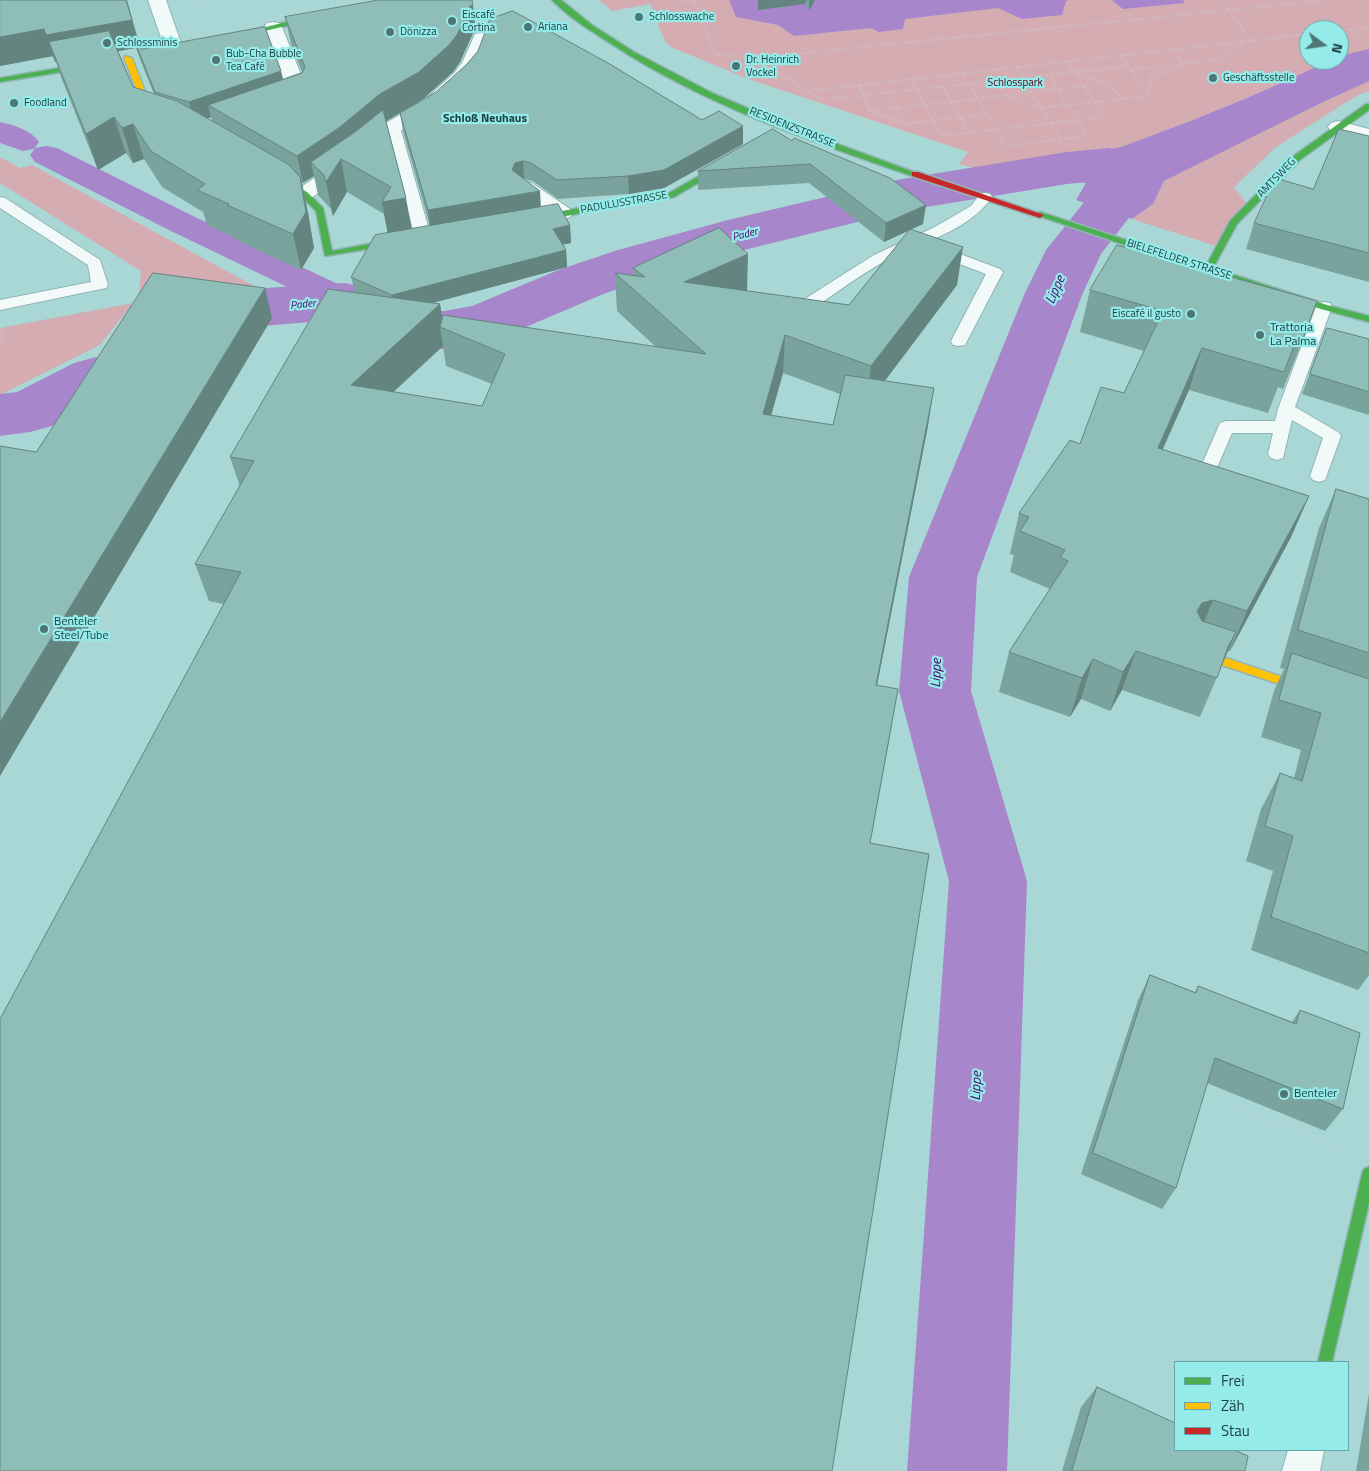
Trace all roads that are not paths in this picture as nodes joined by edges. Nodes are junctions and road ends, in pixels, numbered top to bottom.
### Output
1 (157, 0) edge
2 (556, 0) edge
3 (331, 13) edge
4 (273, 27) junction
5 (481, 38) edge
6 (223, 39) edge
7 (174, 49) edge
8 (0, 80) edge
9 (1369, 106) edge
10 (261, 108) edge
11 (170, 123) edge
12 (393, 127) junction
13 (1338, 127) junction
14 (788, 129) junction
15 (1369, 135) edge
16 (775, 136) edge
17 (743, 154) edge
18 (262, 170) edge
19 (525, 187) edge
20 (304, 194) junction
21 (982, 196) junction
22 (0, 201) edge
23 (563, 213) junction
24 (1047, 217) joint
25 (516, 221) edge
26 (427, 237) joint
27 (913, 242) junction
28 (1208, 270) junction
29 (0, 305) edge
30 (1324, 307) junction
31 (790, 316) edge
32 (1369, 319) edge
33 (959, 341) dead end
34 (1286, 409) junction
35 (1281, 427) junction
36 (1277, 454) dead end
37 (1320, 476) dead end
38 (1201, 487) edge
39 (1196, 652) edge
40 (1369, 710) edge
41 (1369, 1174) edge
42 (1325, 1361) edge
43 (1306, 1451) edge
44 (1301, 1471) edge

1 - 7 street
2 - 14 street, RESIDENZSTRASSE
3 - 4 street
4 - 6 street
4 - 10 street
5 - 12 street
8 - 11 street
9 - 13 street, AMTSWEG
12 - 20 street
12 - 26 lane
13 - 15 street
13 - 28 street, AMTSWEG
14 - 16 street
14 - 21 street, RESIDENZSTRASSE
17 - 23 street, PADULUSSTRASSE
18 - 20 street
19 - 23 street, PADULUSSTRASSE
20 - 26 street
21 - 24 street, RESIDENZSTRASSE
21 - 27 lane
22 - 29 lane
23 - 25 street, PADULUSSTRASSE
24 - 28 street, BIELEFELDER STRASSE
27 - 31 lane
27 - 33 lane
28 - 30 street, BIELEFELDER STRASSE
30 - 32 street, BIELEFELDER STRASSE
30 - 34 lane
34 - 35 lane
34 - 37 lane
35 - 36 lane
35 - 38 lane
39 - 40 street
41 - 42 street
43 - 44 street

